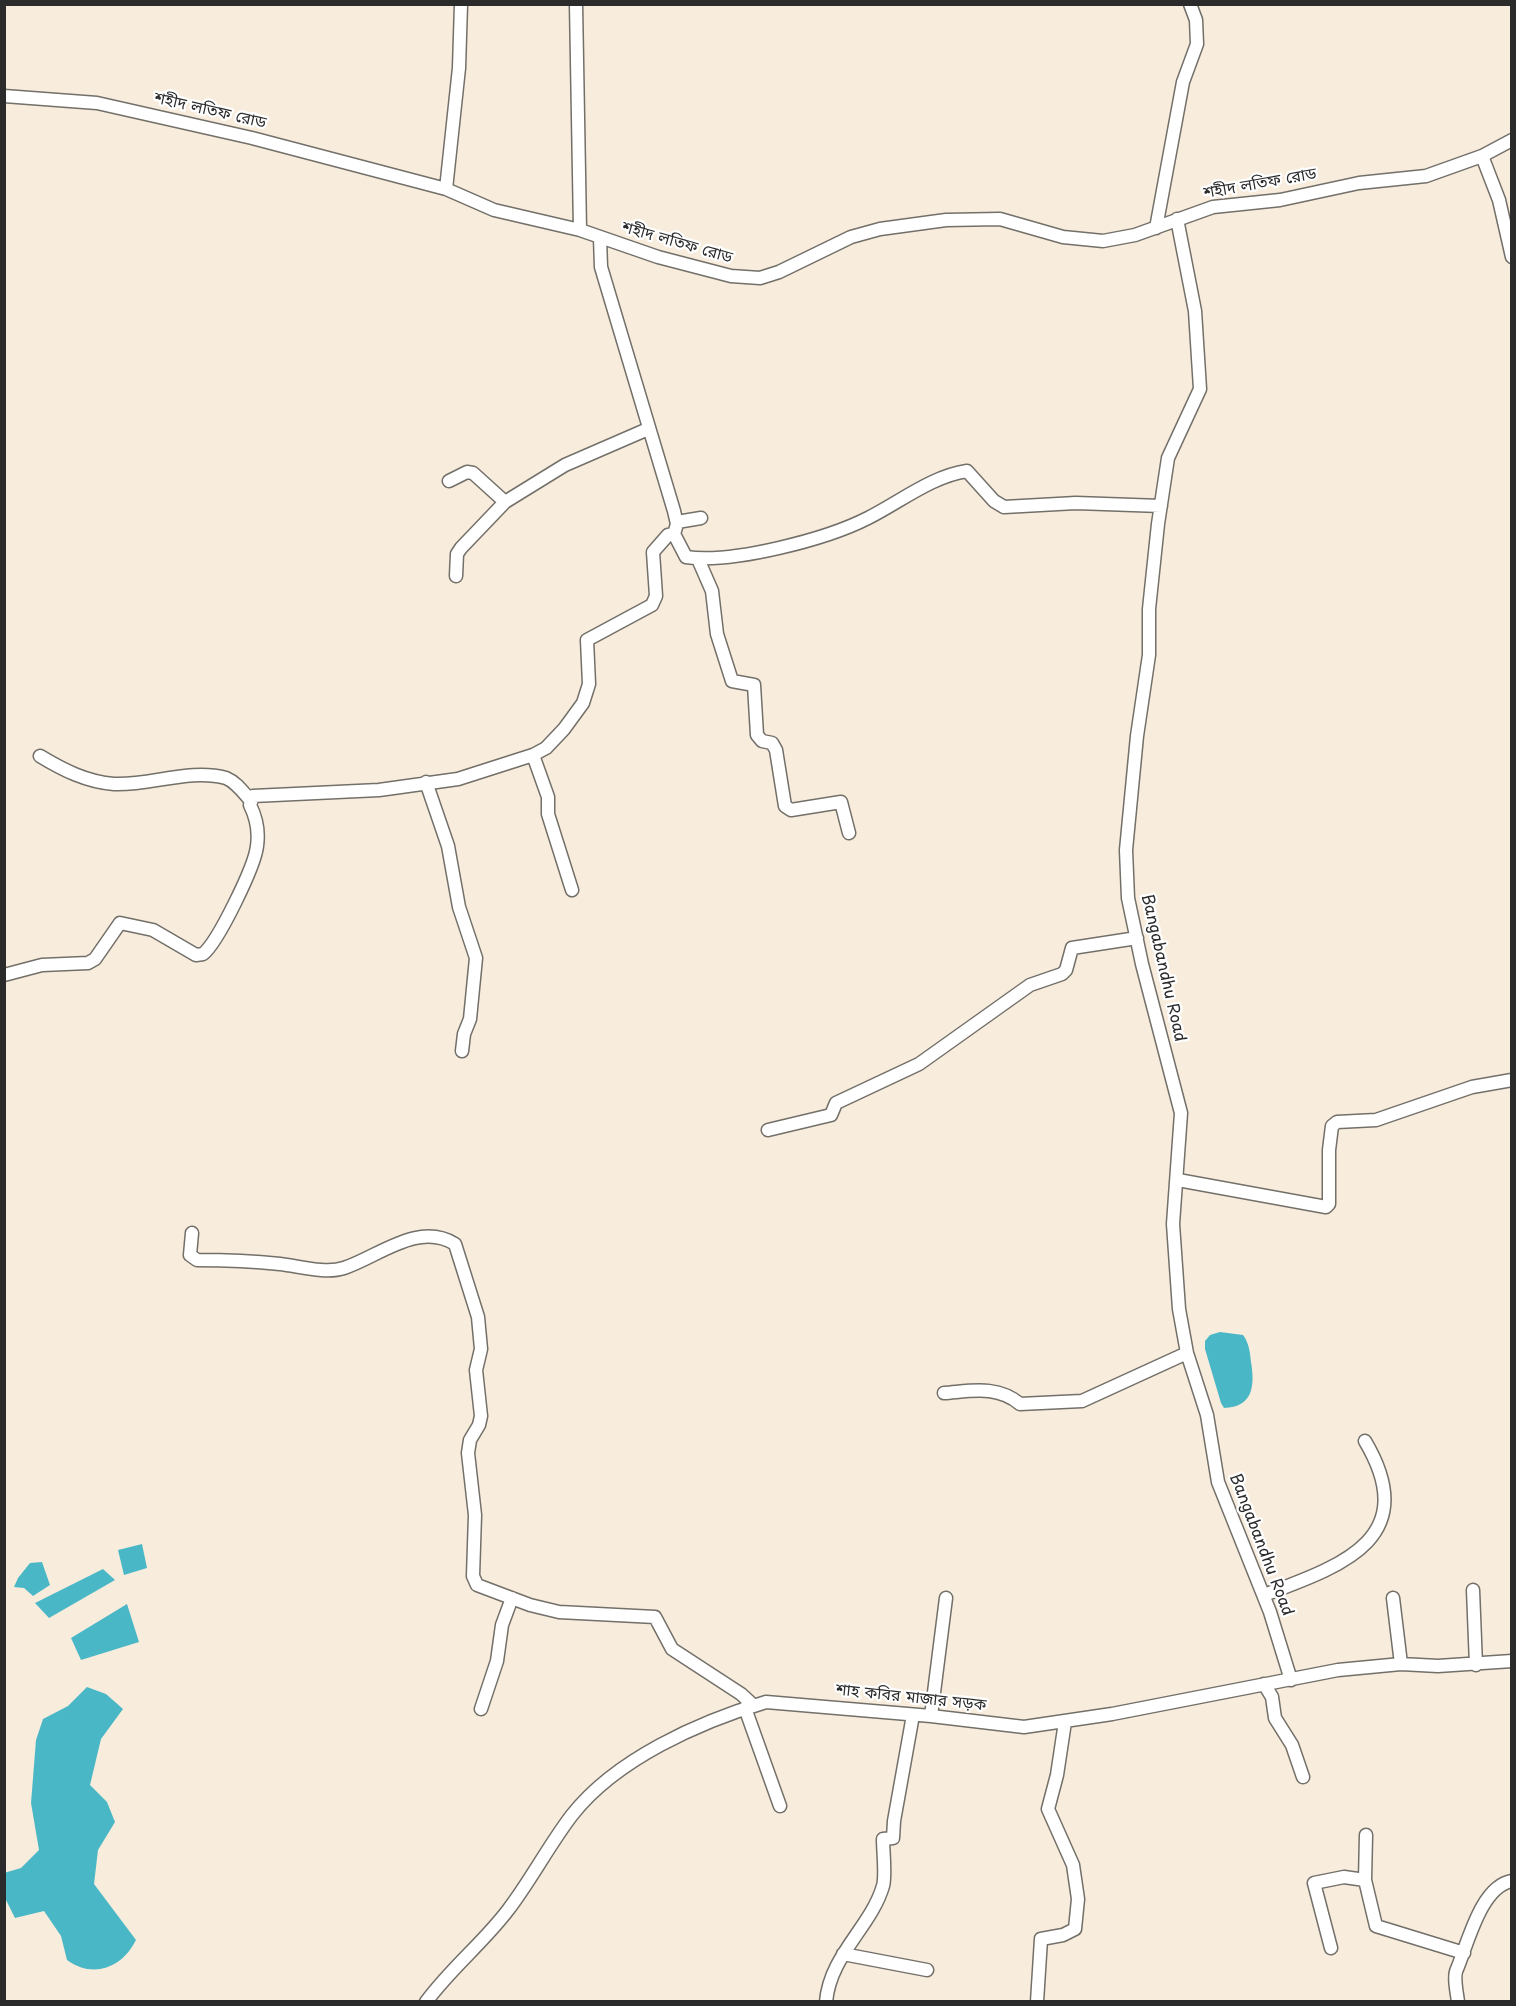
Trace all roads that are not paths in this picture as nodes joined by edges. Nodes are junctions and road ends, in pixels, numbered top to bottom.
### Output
1 (461, 4) edge
2 (576, 4) edge
3 (1190, 4) edge
4 (4, 96) edge
5 (1512, 140) edge
6 (1482, 156) junction
7 (446, 189) junction
8 (1178, 219) junction
9 (1156, 228) junction
10 (580, 230) junction
11 (600, 238) junction
12 (1512, 257) edge
13 (648, 429) junction
14 (449, 481) dead end
15 (505, 502) junction
16 (1161, 506) junction
17 (701, 518) dead end
18 (675, 528) junction
19 (698, 559) junction
20 (456, 576) dead end
21 (533, 755) junction
22 (40, 756) dead end
23 (426, 782) junction
24 (250, 800) junction
25 (849, 833) dead end
26 (572, 890) dead end
27 (1137, 938) junction
28 (4, 975) edge
29 (462, 1051) dead end
30 (1512, 1080) edge
31 (768, 1130) dead end
32 (1178, 1180) junction
33 (192, 1233) dead end
34 (1187, 1353) junction
35 (944, 1393) dead end
36 (1365, 1441) dead end
37 (1473, 1590) dead end
38 (1264, 1595) junction
39 (512, 1598) junction
40 (946, 1598) dead end
41 (1393, 1598) dead end
42 (1512, 1661) edge
43 (1401, 1664) junction
44 (1476, 1665) junction
45 (1291, 1680) junction
46 (1264, 1684) junction
47 (750, 1707) junction
48 (482, 1709) dead end
49 (913, 1715) junction
50 (931, 1716) junction
51 (1065, 1722) junction
52 (1303, 1777) dead end
53 (780, 1806) dead end
54 (1366, 1835) dead end
55 (1365, 1880) junction
56 (1512, 1881) edge
57 (1331, 1948) dead end
58 (1464, 1953) junction
59 (843, 1954) junction
60 (927, 1970) dead end
61 (426, 2001) edge
62 (826, 2001) edge
63 (1037, 2001) edge
64 (1458, 2001) edge

1 - 7 street
2 - 10 street
3 - 9 street
4 - 7 street, শহীদ লতিফ রোড
5 - 6 street, শহীদ লতিফ রোড
6 - 8 street, শহীদ লতিফ রোড
6 - 12 street
7 - 10 street, শহীদ লতিফ রোড
8 - 9 street, শহীদ লতিফ রোড
8 - 16 street, Bangabandhu Road
9 - 11 street, শহীদ লতিফ রোড
10 - 11 street, শহীদ লতিফ রোড
11 - 13 street
13 - 15 street
13 - 18 street
14 - 15 street
15 - 20 street
16 - 19 street
16 - 27 street, Bangabandhu Road
17 - 18 street
18 - 19 street
18 - 21 street
19 - 25 street
21 - 23 street
21 - 26 street
22 - 24 street
23 - 24 street
23 - 29 street
24 - 28 street
27 - 31 street
27 - 32 street, Bangabandhu Road
30 - 32 street
32 - 34 street, Bangabandhu Road
33 - 39 street
34 - 35 street
34 - 38 street, Bangabandhu Road
36 - 38 street
37 - 44 street
38 - 45 street, Bangabandhu Road
39 - 47 street
39 - 48 street
40 - 50 street
41 - 43 street
42 - 44 street, শাহ কবির মাজার সড়ক
43 - 44 street, শাহ কবির মাজার সড়ক
43 - 45 street, শাহ কবির মাজার সড়ক
45 - 46 street, শাহ কবির মাজার সড়ক
46 - 51 street, শাহ কবির মাজার সড়ক
46 - 52 street
47 - 49 street, শাহ কবির মাজার সড়ক
47 - 53 street
47 - 61 street, শাহ কবির মাজার সড়ক
49 - 50 street, শাহ কবির মাজার সড়ক
49 - 59 street
50 - 51 street, শাহ কবির মাজার সড়ক
51 - 63 street
54 - 55 street
55 - 57 street
55 - 58 street
56 - 58 street
58 - 64 street
59 - 60 street
59 - 62 street

